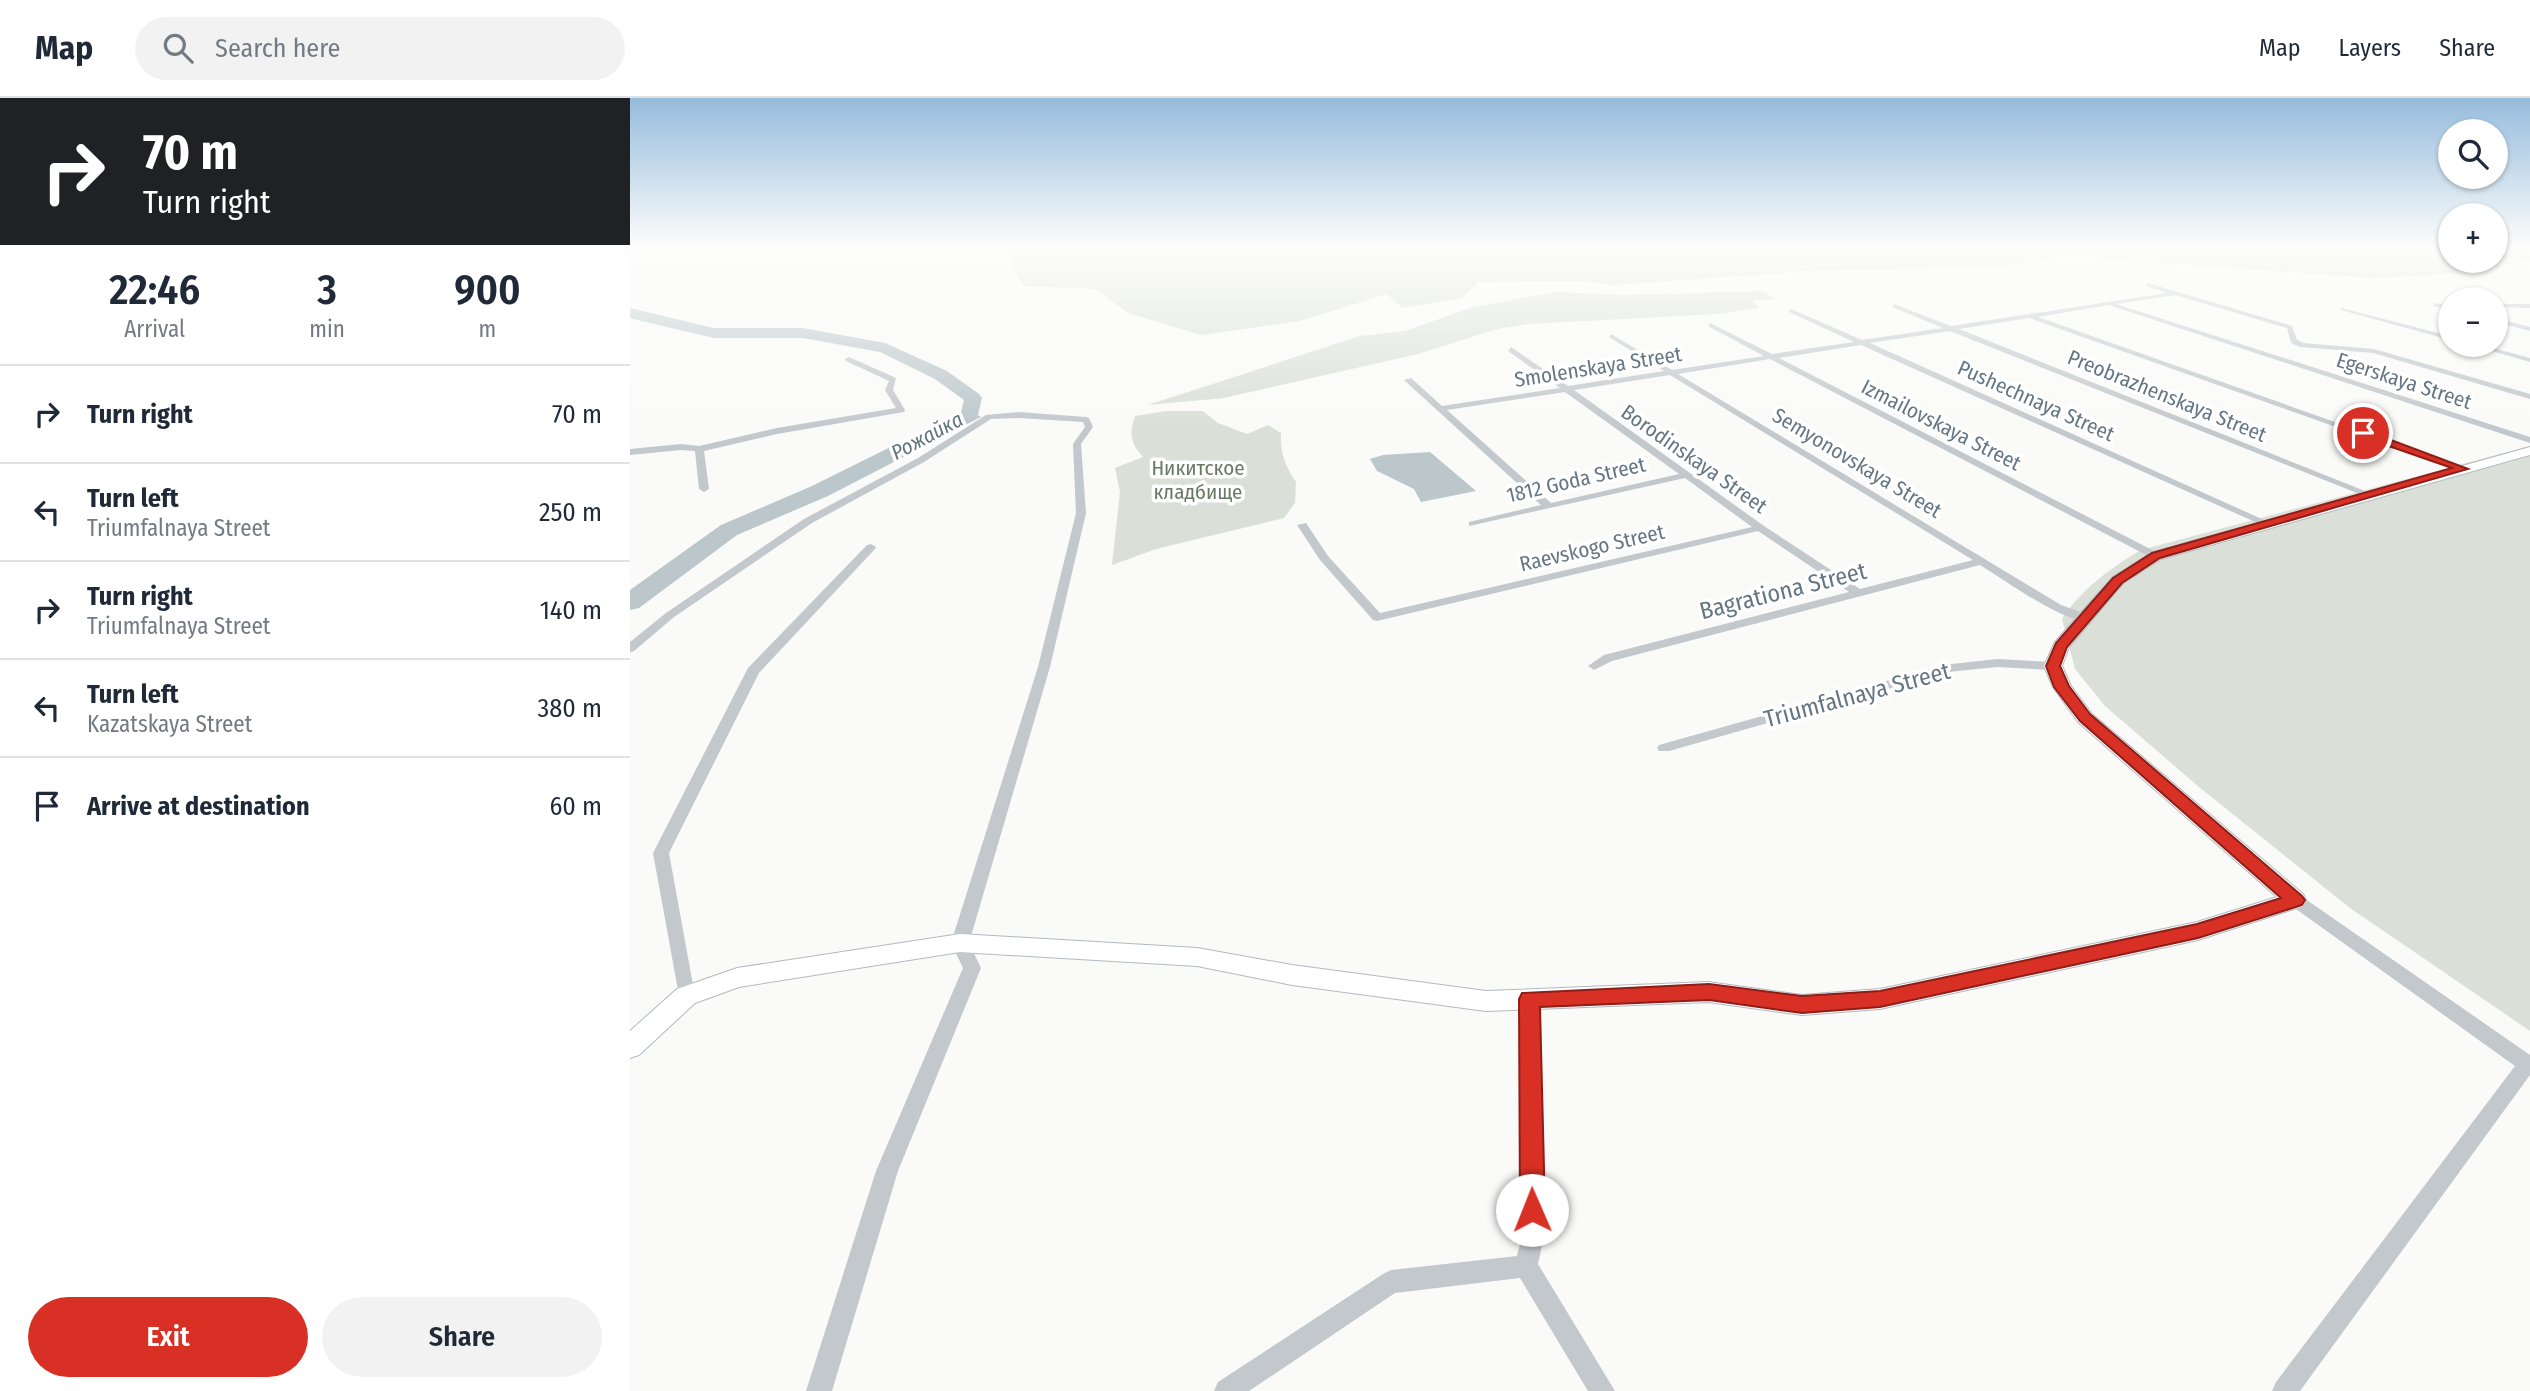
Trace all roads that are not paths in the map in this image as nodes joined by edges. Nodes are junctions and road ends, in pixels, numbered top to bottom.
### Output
1 (1900, 308) edge
2 (2079, 308) edge
3 (2121, 308) edge
4 (2227, 308) edge
5 (2343, 309) dead end
6 (1791, 311) dead end
7 (2029, 316) junction
8 (2508, 323) edge
9 (1710, 326) dead end
10 (2530, 328) edge
11 (1950, 329) junction
12 (2438, 335) edge
13 (1611, 337) dead end
14 (1862, 342) junction
15 (1511, 349) dead end
16 (2508, 354) edge
17 (1770, 357) junction
18 (849, 359) dead end
19 (2530, 360) edge
20 (1674, 372) junction
21 (1408, 380) dead end
22 (1566, 389) junction
23 (2530, 397) edge
24 (1440, 409) junction
25 (2530, 440) edge
26 (699, 449) junction
27 (2530, 451) edge
28 (630, 452) edge
29 (2463, 469) junction
30 (1686, 475) junction
31 (704, 489) dead end
32 (2370, 495) junction
33 (1548, 506) junction
34 (1473, 524) dead end
35 (2268, 524) junction
36 (1302, 525) dead end
37 (1760, 528) junction
38 (872, 547) dead end
39 (2156, 556) junction
40 (1983, 561) junction
41 (1859, 594) junction
42 (2085, 618) junction
43 (630, 648) edge
44 (1594, 666) dead end
45 (2053, 666) junction
46 (1664, 748) dead end
47 (2295, 900) junction
48 (960, 943) junction
49 (686, 996) junction
50 (1529, 999) junction
51 (630, 1047) edge
52 (2528, 1065) edge
53 (1526, 1266) junction
54 (819, 1391) edge
55 (1227, 1391) edge
56 (1602, 1391) edge
57 (2286, 1391) edge

1 - 11 street, Preobrazhenskaya Street
2 - 7 street, Smolenskaya Street
3 - 25 street, Egerskaya Street
4 - 23 street
5 - 12 street
6 - 14 street, Pushechnaya Street
7 - 11 street, Smolenskaya Street
7 - 29 street
8 - 10 street
9 - 17 street, Izmailovskaya Street
11 - 14 street, Smolenskaya Street
11 - 32 street, Preobrazhenskaya Street
13 - 20 street, Semyonovskaya Street
14 - 17 street, Smolenskaya Street
14 - 35 street, Pushechnaya Street
15 - 22 street, Borodinskaya Street
16 - 19 street
17 - 20 street, Smolenskaya Street
17 - 39 street, Izmailovskaya Street
18 - 26 street
20 - 22 street, Smolenskaya Street
20 - 40 street, Semyonovskaya Street
21 - 24 street
22 - 24 street, Smolenskaya Street
22 - 30 street, Borodinskaya Street
24 - 33 street
26 - 28 street
26 - 31 street
27 - 29 street
29 - 32 street
30 - 33 street, 1812 Goda Street
30 - 37 street, Borodinskaya Street
32 - 35 street
33 - 34 street, 1812 Goda Street
35 - 39 street
36 - 37 street, Raevskogo Street
37 - 41 street, Borodinskaya Street
38 - 49 street
39 - 42 street
40 - 41 street, Bagrationa Street
40 - 42 street, Semyonovskaya Street
41 - 44 street, Bagrationa Street
42 - 45 street
43 - 48 street
45 - 46 street, Triumfalnaya Street
45 - 47 street
47 - 50 street
47 - 52 street
48 - 49 street
48 - 50 street
48 - 54 street
49 - 51 street
50 - 53 street
52 - 57 street
53 - 55 street
53 - 56 street

